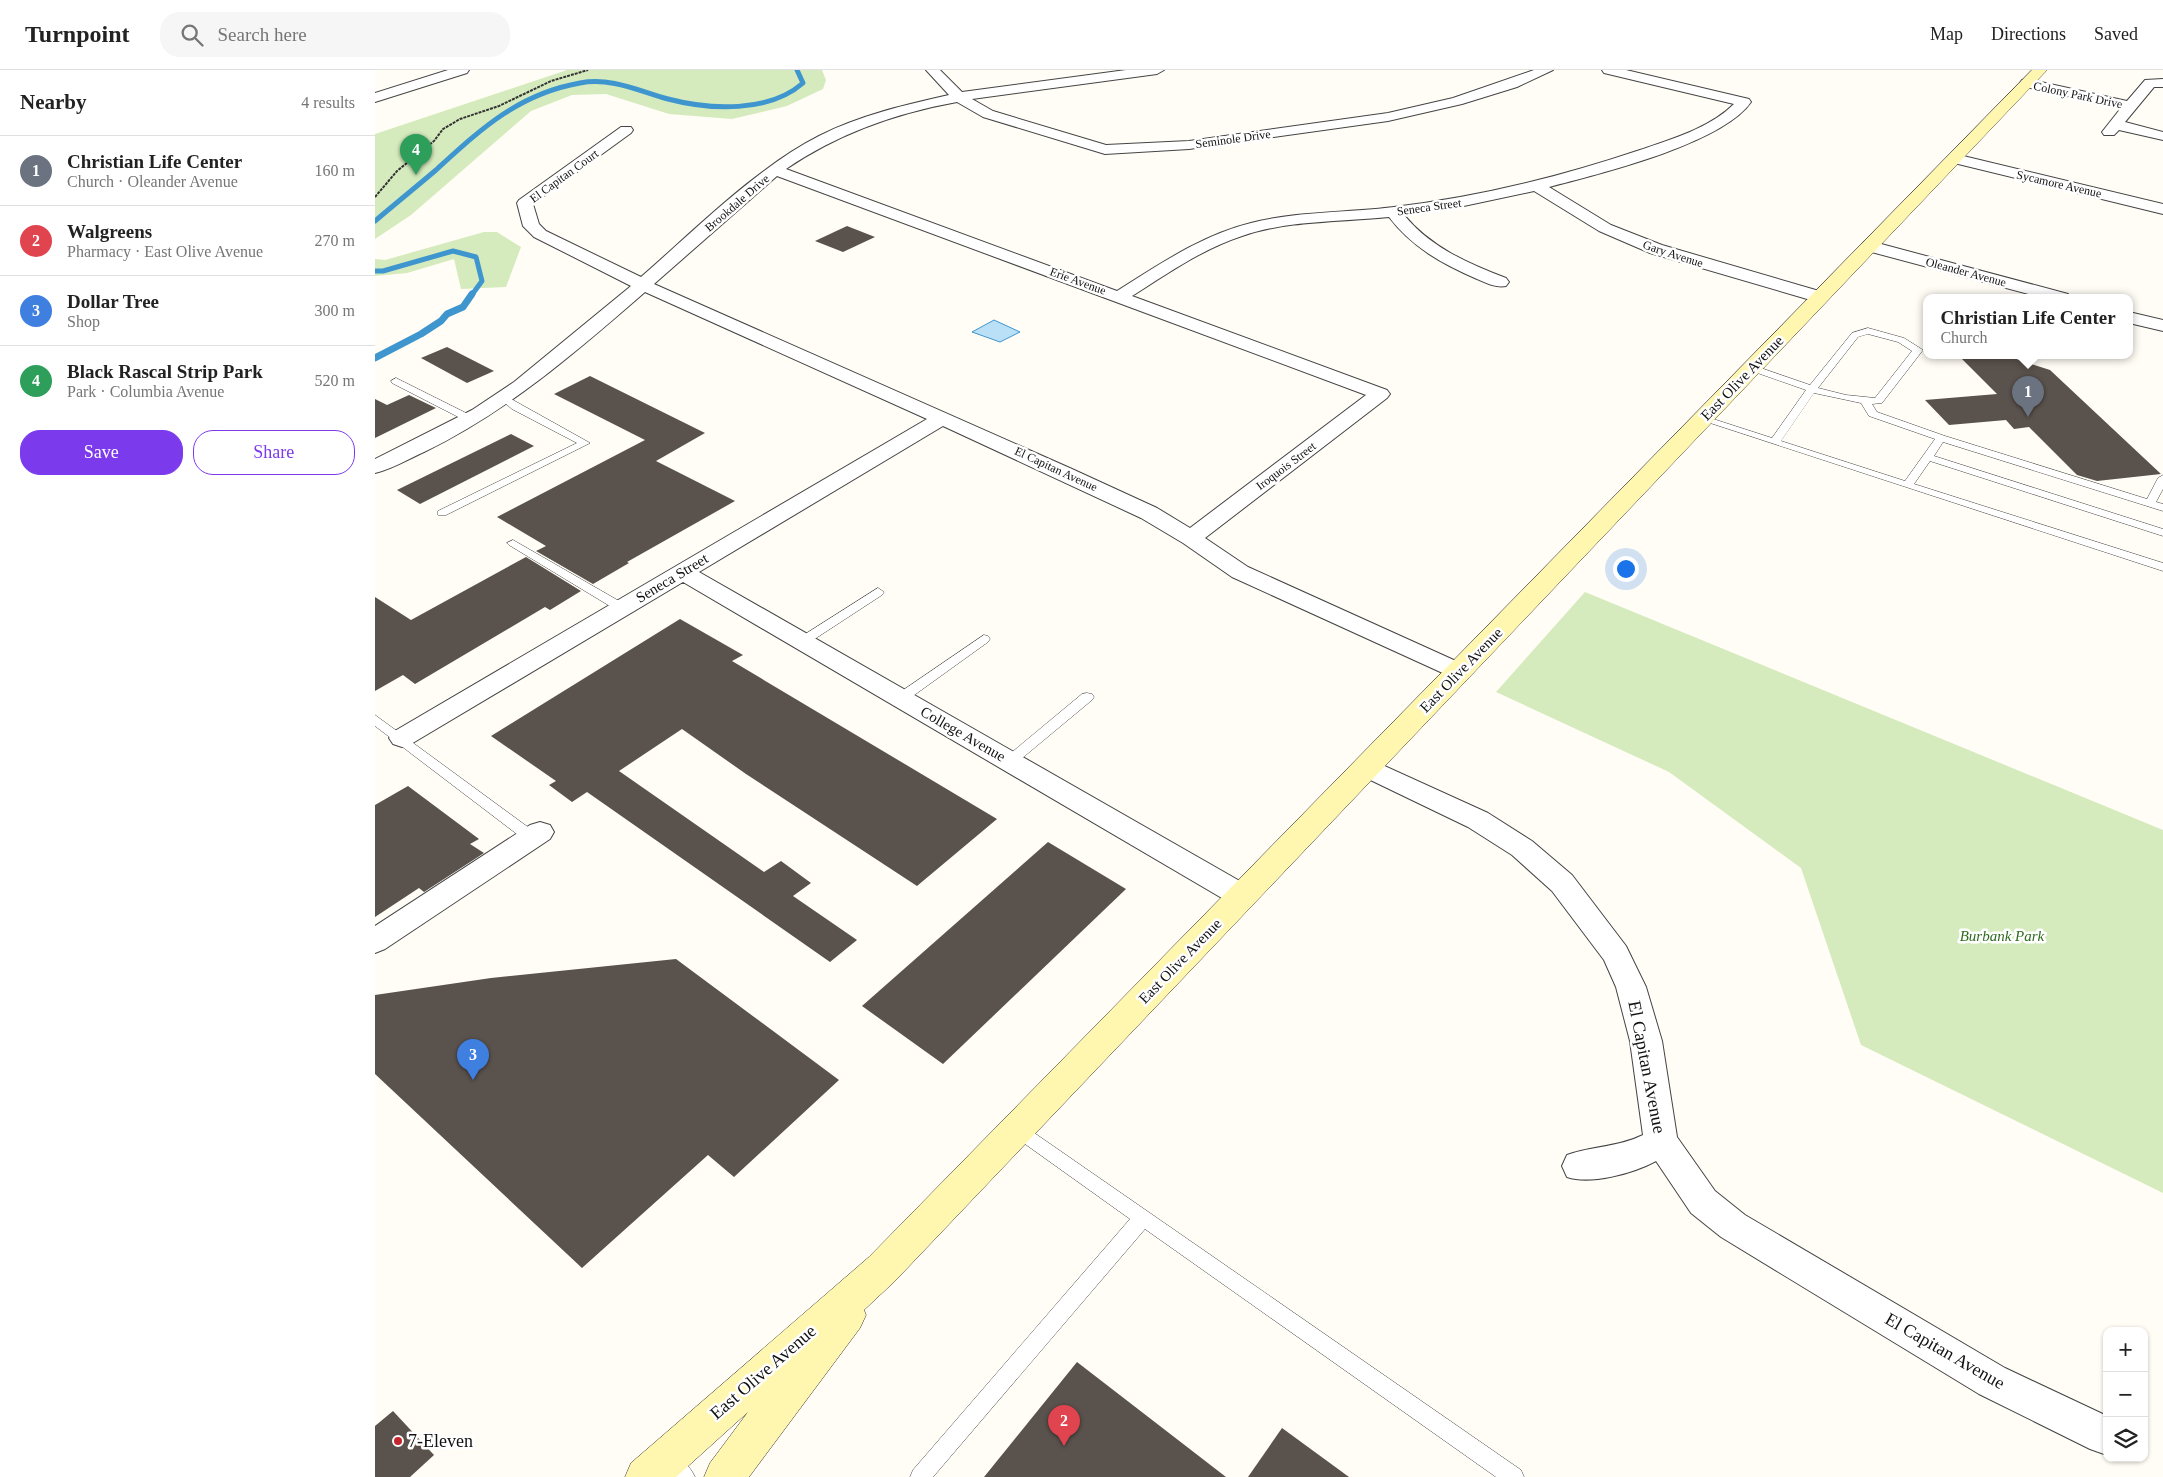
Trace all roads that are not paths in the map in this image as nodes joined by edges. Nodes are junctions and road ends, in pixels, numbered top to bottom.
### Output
1 (462, 70) edge
2 (933, 70) edge
3 (1157, 70) edge
4 (1545, 70) edge
5 (1609, 70) edge
6 (2039, 70) edge
7 (2163, 83) edge
8 (2027, 84) junction
9 (375, 98) edge
10 (960, 98) junction
11 (2130, 106) junction
12 (626, 130) dead end
13 (2163, 136) edge
14 (1955, 159) junction
15 (775, 170) junction
16 (1537, 186) junction
17 (2163, 209) edge
18 (1393, 212) junction
19 (1870, 246) junction
20 (1500, 282) dead end
21 (643, 284) junction
22 (2047, 294) edge
23 (1120, 296) junction
24 (1820, 297) junction
25 (2133, 317) edge
26 (2163, 326) edge
27 (1752, 368) junction
28 (396, 381) dead end
29 (1813, 388) junction
30 (1380, 394) joint
31 (503, 398) junction
32 (1865, 401) junction
33 (943, 418) junction
34 (470, 419) junction
35 (1703, 419) junction
36 (1941, 438) junction
37 (1775, 442) junction
38 (1927, 457) junction
39 (375, 467) edge
40 (2163, 478) edge
41 (1907, 485) junction
42 (2150, 504) junction
43 (2163, 508) edge
44 (442, 513) dead end
45 (2163, 532) edge
46 (1191, 538) junction
47 (513, 543) dead end
48 (2163, 567) edge
49 (683, 572) junction
50 (878, 592) dead end
51 (622, 608) junction
52 (984, 639) dead end
53 (803, 641) junction
54 (1458, 672) junction
55 (1087, 697) dead end
56 (901, 698) junction
57 (375, 719) edge
58 (402, 738) junction
59 (1010, 761) junction
60 (1367, 767) junction
61 (535, 835) joint
62 (1242, 896) junction
63 (375, 941) edge
64 (1017, 1129) junction
65 (1661, 1142) junction
66 (1579, 1166) dead end
67 (1143, 1217) junction
68 (883, 1269) junction
69 (2103, 1435) edge
70 (665, 1470) edge
71 (724, 1477) edge
72 (920, 1477) edge
73 (1514, 1477) edge

1 - 9 street
2 - 10 street, Seminole Drive
3 - 10 street, Brookdale Drive
4 - 10 street, Seminole Drive
5 - 16 street, Seneca Street
6 - 8 main road, East Olive Avenue
7 - 11 street, Colony Park Drive
8 - 11 street, Colony Park Drive
8 - 14 main road, East Olive Avenue
10 - 15 street, Brookdale Drive
11 - 13 street, Colony Park Drive
12 - 21 street, El Capitan Court
14 - 17 street, Sycamore Avenue
14 - 19 main road, East Olive Avenue
15 - 21 street, Brookdale Drive
15 - 23 street, Erie Avenue
16 - 18 street, Seneca Street
16 - 24 street, Gary Avenue
18 - 20 street
18 - 23 street, Seneca Street
19 - 22 street, Oleander Avenue
19 - 24 main road, East Olive Avenue
21 - 31 street, Brookdale Drive
21 - 33 street, El Capitan Avenue
23 - 30 street, Erie Avenue
24 - 27 main road, East Olive Avenue
25 - 26 street
27 - 29 lane
27 - 35 main road, East Olive Avenue
28 - 34 lane
29 - 32 lane
29 - 32 lane
29 - 37 lane
30 - 46 street, Iroquois Street
31 - 34 street, Brookdale Drive
31 - 44 lane
32 - 36 lane
33 - 46 street, El Capitan Avenue
33 - 49 street, Seneca Street
34 - 39 street, Brookdale Drive
35 - 37 lane
35 - 54 main road, East Olive Avenue
36 - 38 lane
36 - 42 lane
37 - 41 lane
38 - 41 lane
38 - 45 lane
40 - 42 lane
41 - 48 lane
42 - 43 lane
46 - 54 street, El Capitan Avenue
47 - 51 lane
49 - 51 street, Seneca Street
49 - 53 street, College Avenue
50 - 53 lane
51 - 58 street, Seneca Street
52 - 56 lane
53 - 56 street, College Avenue
54 - 60 main road, East Olive Avenue
55 - 59 lane
56 - 59 street, College Avenue
57 - 58 lane
58 - 61 lane
59 - 62 street, College Avenue
60 - 62 main road, East Olive Avenue
60 - 65 street, El Capitan Avenue
61 - 63 street
62 - 64 main road, East Olive Avenue
64 - 67 lane
64 - 68 main road, East Olive Avenue
65 - 66 street
65 - 69 street, El Capitan Avenue
67 - 72 lane
67 - 73 lane
68 - 70 main road, East Olive Avenue
68 - 71 main road, East Olive Avenue

